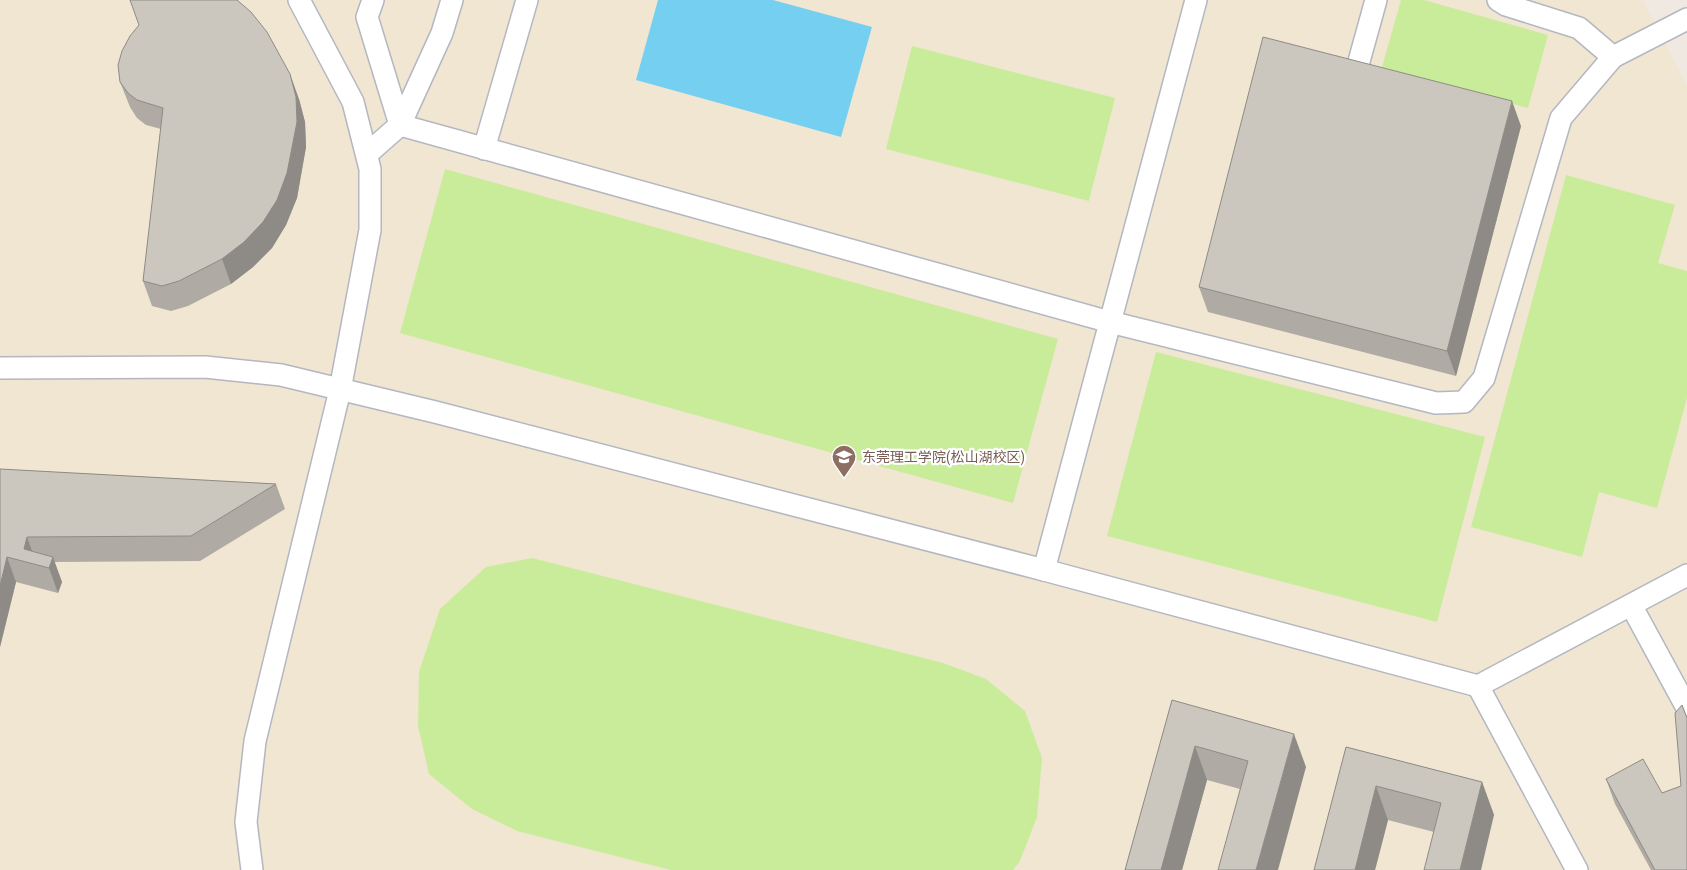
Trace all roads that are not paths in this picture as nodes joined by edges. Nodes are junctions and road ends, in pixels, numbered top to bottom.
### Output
1 (299, 0) edge
2 (373, 0) edge
3 (452, 0) edge
4 (527, 0) edge
5 (1196, 0) edge
6 (1376, 0) edge
7 (1498, 0) edge
8 (1687, 20) edge
9 (1613, 57) junction
10 (1353, 83) edge
11 (400, 125) junction
12 (484, 148) junction
13 (367, 154) junction
14 (1110, 322) junction
15 (0, 368) edge
16 (340, 390) junction
17 (1044, 570) junction
18 (1687, 575) edge
19 (1631, 605) junction
20 (1478, 686) junction
21 (1687, 708) edge
22 (252, 870) edge
23 (1577, 870) edge

1 - 13 street
2 - 11 street
3 - 11 street
4 - 12 street
5 - 14 street
6 - 10 street
7 - 9 street
8 - 9 street
9 - 14 street
11 - 12 street
11 - 13 street
12 - 14 street
13 - 16 street
14 - 17 street
15 - 16 street
16 - 17 street
16 - 22 street
17 - 20 street
18 - 19 street
19 - 20 street
19 - 21 street
20 - 23 street

